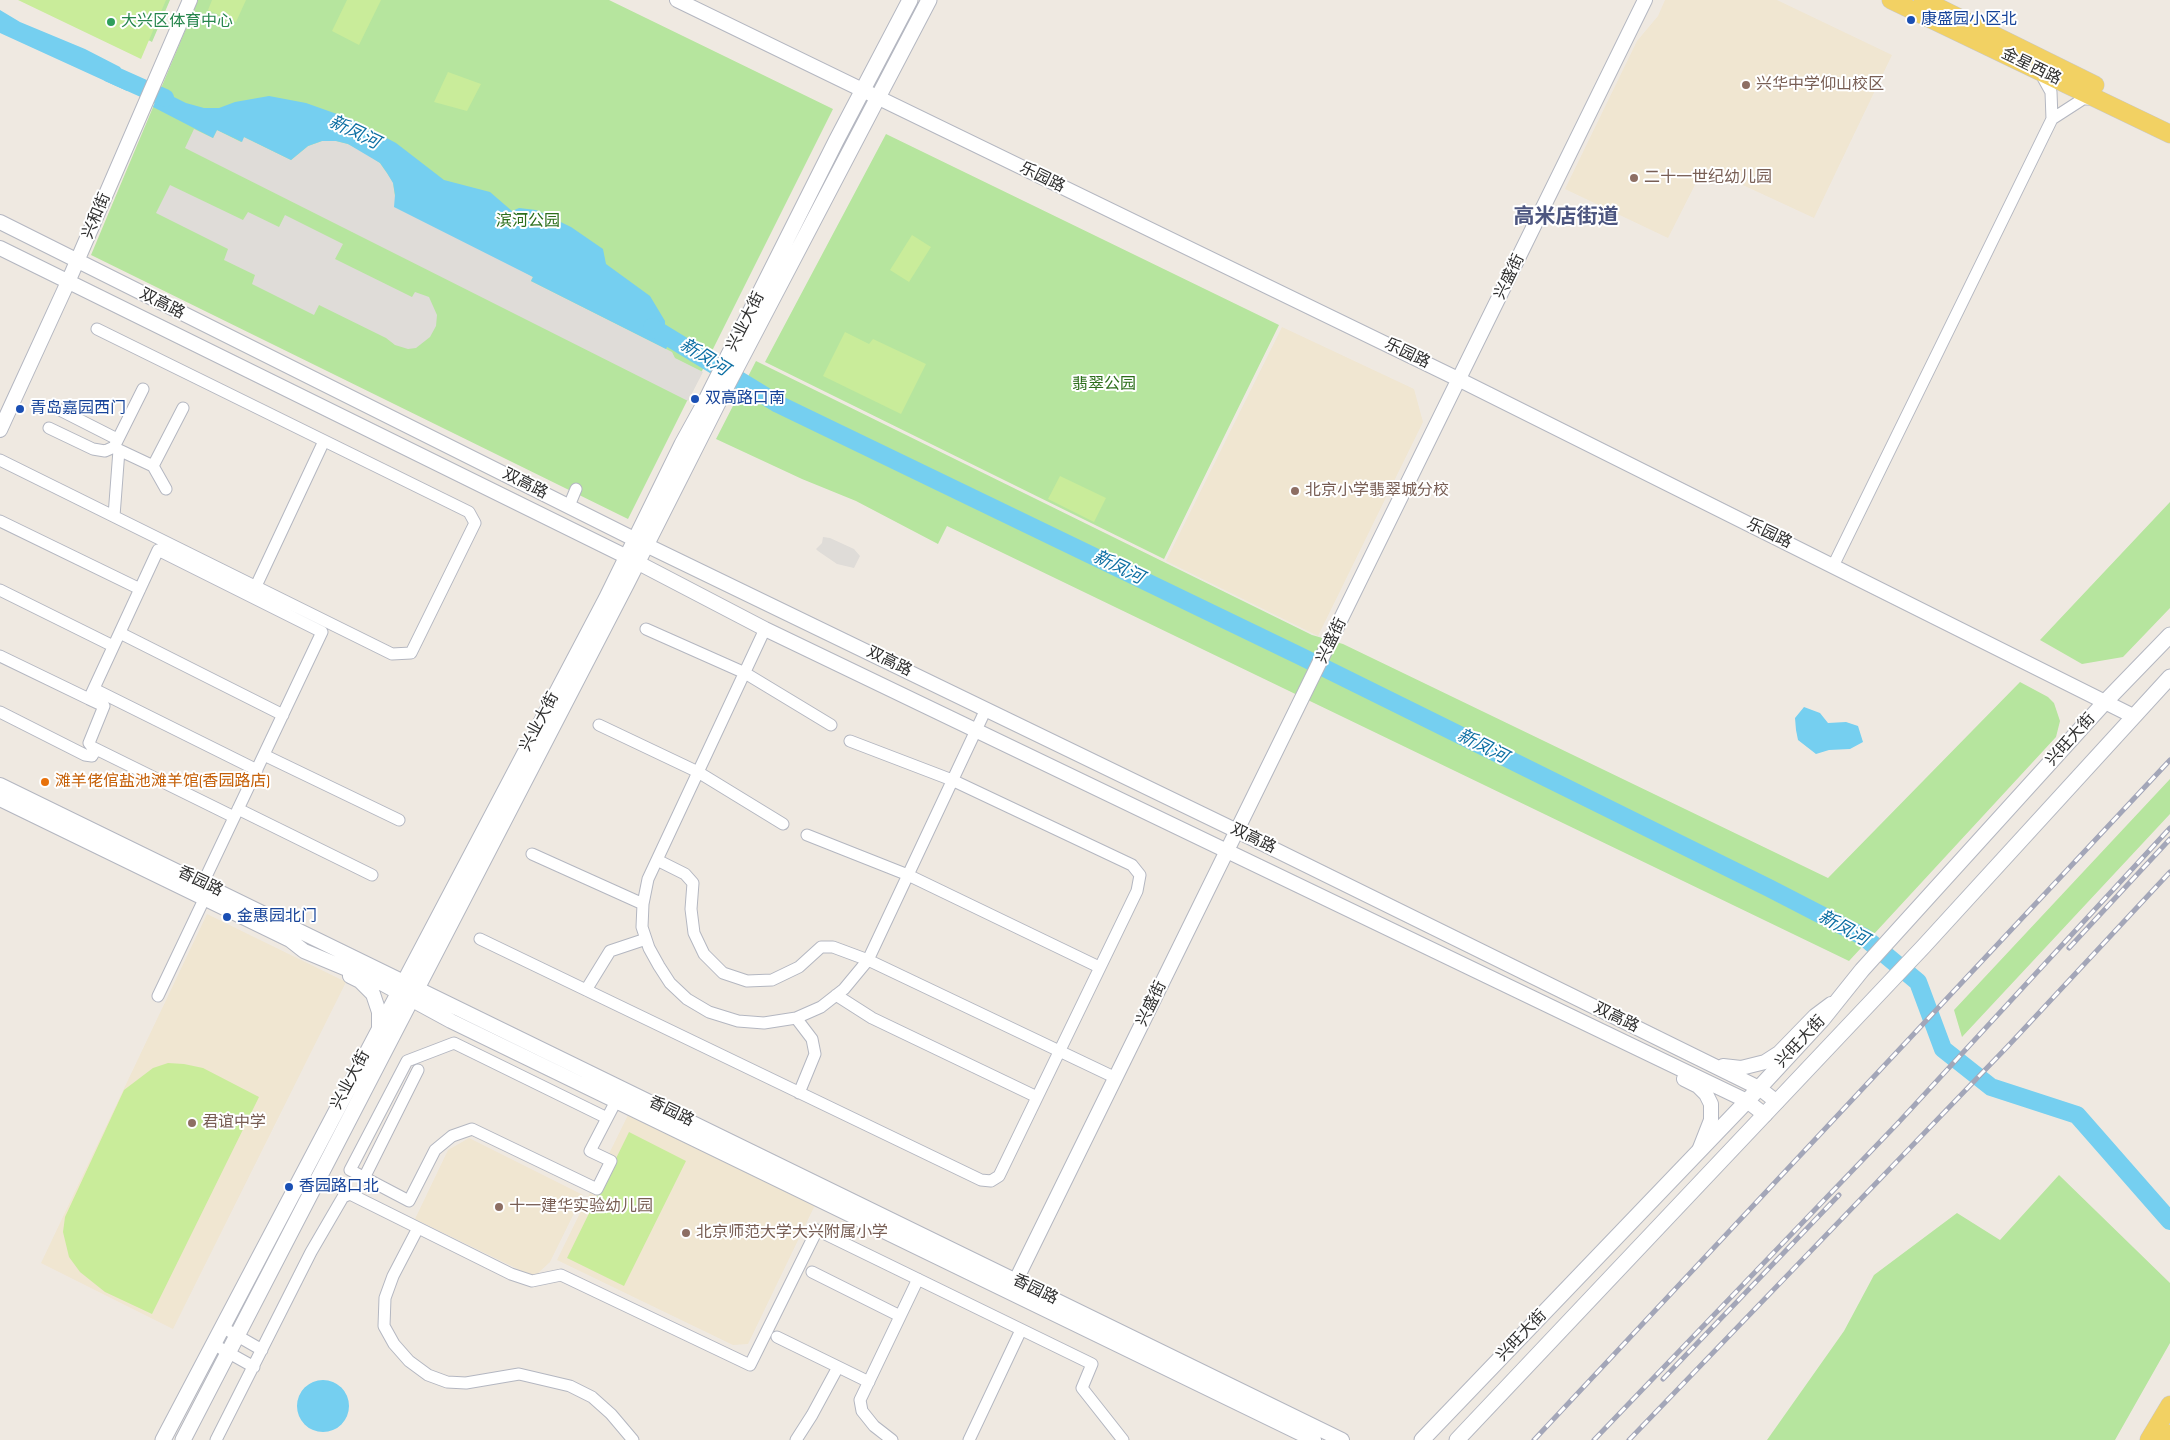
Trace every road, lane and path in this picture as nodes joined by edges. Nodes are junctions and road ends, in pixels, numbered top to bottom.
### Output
1 (190, 0) edge
2 (677, 0) edge
3 (910, 0) edge
4 (928, 0) edge
5 (1645, 0) edge
6 (1891, 0) edge
7 (1923, 0) edge
8 (2038, 71) junction
9 (863, 90) junction
10 (878, 98) junction
11 (2097, 99) junction
12 (2052, 119) junction
13 (2170, 121) edge
14 (2170, 134) edge
15 (0, 222) edge
16 (0, 248) edge
17 (77, 261) junction
18 (68, 282) junction
19 (97, 329) dead end
20 (733, 361) junction
21 (1460, 380) junction
22 (143, 388) dead end
23 (54, 407) dead end
24 (183, 408) dead end
25 (49, 428) dead end
26 (0, 430) edge
27 (324, 441) junction
28 (117, 445) junction
29 (0, 460) edge
30 (153, 466) junction
31 (166, 489) dead end
32 (576, 489) dead end
33 (569, 506) junction
34 (114, 516) junction
35 (0, 520) edge
36 (641, 542) junction
37 (632, 560) junction
38 (1833, 566) junction
39 (256, 586) junction
40 (140, 589) junction
41 (0, 590) edge
42 (646, 629) dead end
43 (765, 629) junction
44 (120, 633) junction
45 (2170, 635) edge
46 (113, 646) junction
47 (0, 656) edge
48 (745, 673) junction
49 (2170, 677) edge
50 (92, 694) junction
51 (2105, 702) junction
52 (986, 709) junction
53 (0, 712) edge
54 (283, 714) junction
55 (2133, 716) junction
56 (599, 725) dead end
57 (831, 725) dead end
58 (976, 730) junction
59 (850, 740) dead end
60 (96, 749) junction
61 (264, 755) junction
62 (257, 770) junction
63 (698, 772) junction
64 (952, 780) junction
65 (0, 785) edge
66 (0, 799) edge
67 (236, 813) junction
68 (399, 820) dead end
69 (783, 824) dead end
70 (1237, 831) junction
71 (807, 835) dead end
72 (1228, 850) junction
73 (532, 854) dead end
74 (657, 860) junction
75 (372, 875) dead end
76 (908, 875) junction
77 (206, 889) junction
78 (642, 904) junction
79 (480, 939) dead end
80 (646, 939) junction
81 (868, 960) junction
82 (336, 966) junction
83 (1100, 968) junction
84 (400, 986) junction
85 (586, 990) junction
86 (415, 994) junction
87 (836, 995) junction
88 (158, 996) dead end
89 (1841, 996) junction
90 (796, 1018) junction
91 (379, 1026) junction
92 (1638, 1048) junction
93 (1059, 1051) junction
94 (1711, 1064) junction
95 (1781, 1064) junction
96 (418, 1070) dead end
97 (1116, 1078) junction
98 (1798, 1080) junction
99 (1759, 1088) junction
100 (799, 1093) junction
101 (1037, 1097) junction
102 (616, 1101) junction
103 (1747, 1101) junction
104 (1777, 1102) junction
105 (1765, 1115) junction
106 (607, 1118) junction
107 (1708, 1141) junction
108 (1698, 1152) junction
109 (1727, 1155) junction
110 (364, 1178) junction
111 (418, 1228) junction
112 (812, 1272) dead end
113 (918, 1279) junction
114 (1016, 1280) junction
115 (900, 1316) junction
116 (222, 1327) junction
117 (1021, 1330) junction
118 (237, 1336) junction
119 (777, 1337) dead end
120 (213, 1344) junction
121 (262, 1350) junction
122 (228, 1353) junction
123 (254, 1367) junction
124 (838, 1367) junction
125 (869, 1382) junction
126 (2170, 1405) edge
127 (221, 1438) edge
128 (2170, 1439) edge
129 (162, 1440) edge
130 (183, 1440) edge
131 (633, 1440) edge
132 (796, 1440) edge
133 (892, 1440) edge
134 (968, 1440) edge
135 (1123, 1440) edge
136 (1314, 1440) edge
137 (1342, 1440) edge
138 (1422, 1440) edge
139 (1457, 1440) edge
140 (2149, 1440) edge

1 - 17 street, 兴和街
2 - 9 street, 乐园路
3 - 9 main road, 兴业大街
4 - 10 main road, 兴业大街
5 - 21 street, 兴盛街
6 - 8 main road, 金星西路
7 - 13 main road, 金星西路
8 - 11 main road, 金星西路
8 - 12 street
9 - 10 street, 乐园路
9 - 20 main road, 兴业大街
10 - 20 main road, 兴业大街
10 - 21 street, 乐园路
11 - 12 street
11 - 14 main road, 金星西路
12 - 38 street
15 - 17 street, 双高路
16 - 18 street, 双高路
17 - 18 street, 兴和街
17 - 33 street, 双高路
18 - 26 street, 兴和街
18 - 37 street, 双高路
19 - 27 street
20 - 36 main road, 兴业大街
21 - 38 street, 乐园路
21 - 70 street, 兴盛街
22 - 28 street
23 - 28 street
24 - 30 street
25 - 28 street
27 - 39 street
27 - 39 street
28 - 30 street
28 - 34 street
29 - 34 street
30 - 31 street
32 - 33 street
33 - 36 street, 双高路
34 - 39 street
35 - 40 street
36 - 37 main road, 兴业大街
36 - 52 street, 双高路
37 - 43 street, 双高路
37 - 84 main road, 兴业大街
37 - 86 main road, 兴业大街
38 - 51 street, 乐园路
40 - 44 street
40 - 54 street
41 - 46 street
42 - 48 street
43 - 48 street
43 - 58 street, 双高路
44 - 46 street
44 - 54 street
45 - 51 main road, 兴旺大街
46 - 50 street
47 - 50 street
48 - 57 street
48 - 63 street
49 - 55 main road, 兴旺大街
50 - 60 street
50 - 62 street
51 - 55 street, 乐园路
51 - 89 main road, 兴旺大街
52 - 58 street
52 - 70 street, 双高路
53 - 60 street
54 - 61 street
55 - 98 main road, 兴旺大街
56 - 63 street
58 - 64 street
58 - 72 street, 双高路
59 - 64 street
60 - 67 street
61 - 62 street
61 - 68 street
62 - 67 street
63 - 69 street
63 - 74 street
64 - 76 street
64 - 83 street
65 - 77 street, 香园路
66 - 77 street, 香园路
67 - 75 street
67 - 77 street
70 - 72 street, 兴盛街
70 - 94 street, 双高路
71 - 76 street
72 - 92 street, 双高路
72 - 97 street, 兴盛街
73 - 78 street
74 - 78 street
74 - 81 street
76 - 81 street
76 - 83 street
77 - 82 street, 香园路
77 - 84 street, 香园路
77 - 88 street
78 - 80 street
79 - 85 street
80 - 85 street
80 - 90 street
81 - 87 street
81 - 93 street
82 - 84 street, 香园路
82 - 91 street
83 - 93 street
84 - 86 street, 香园路
84 - 91 main road, 兴业大街
85 - 100 street
86 - 102 street, 香园路
86 - 114 street, 香园路
86 - 118 main road, 兴业大街
87 - 90 street
87 - 101 street
89 - 94 street
89 - 95 main road, 兴旺大街
90 - 100 street
91 - 116 main road, 兴业大街
92 - 103 street, 双高路
92 - 108 street
93 - 97 street
93 - 101 street
94 - 99 street, 双高路
95 - 98 main road
95 - 99 main road, 兴旺大街
96 - 110 street
97 - 114 street, 兴盛街
98 - 104 main road, 兴旺大街
99 - 103 main road, 兴旺大街
99 - 104 street, 双高路
100 - 101 street
102 - 106 street
102 - 136 street, 香园路
103 - 105 street, 双高路
103 - 107 main road, 兴旺大街
104 - 105 main road, 兴旺大街
105 - 109 main road, 兴旺大街
106 - 110 street
106 - 110 street
107 - 108 main road, 兴旺大街
107 - 109 main road
108 - 138 main road, 兴旺大街
109 - 139 main road, 兴旺大街
111 - 113 street
111 - 121 street
111 - 131 street
112 - 115 street
113 - 115 street
113 - 117 street
114 - 137 street, 香园路
115 - 125 street
116 - 118 street
116 - 120 main road, 兴业大街
117 - 134 street
117 - 135 street
118 - 121 street
118 - 122 main road, 兴业大街
119 - 124 street
120 - 122 street
120 - 129 main road, 兴业大街
121 - 123 street
122 - 123 street
122 - 130 main road, 兴业大街
123 - 127 street
124 - 125 street
124 - 132 street
125 - 133 street
126 - 140 main road
128 - 140 main road

